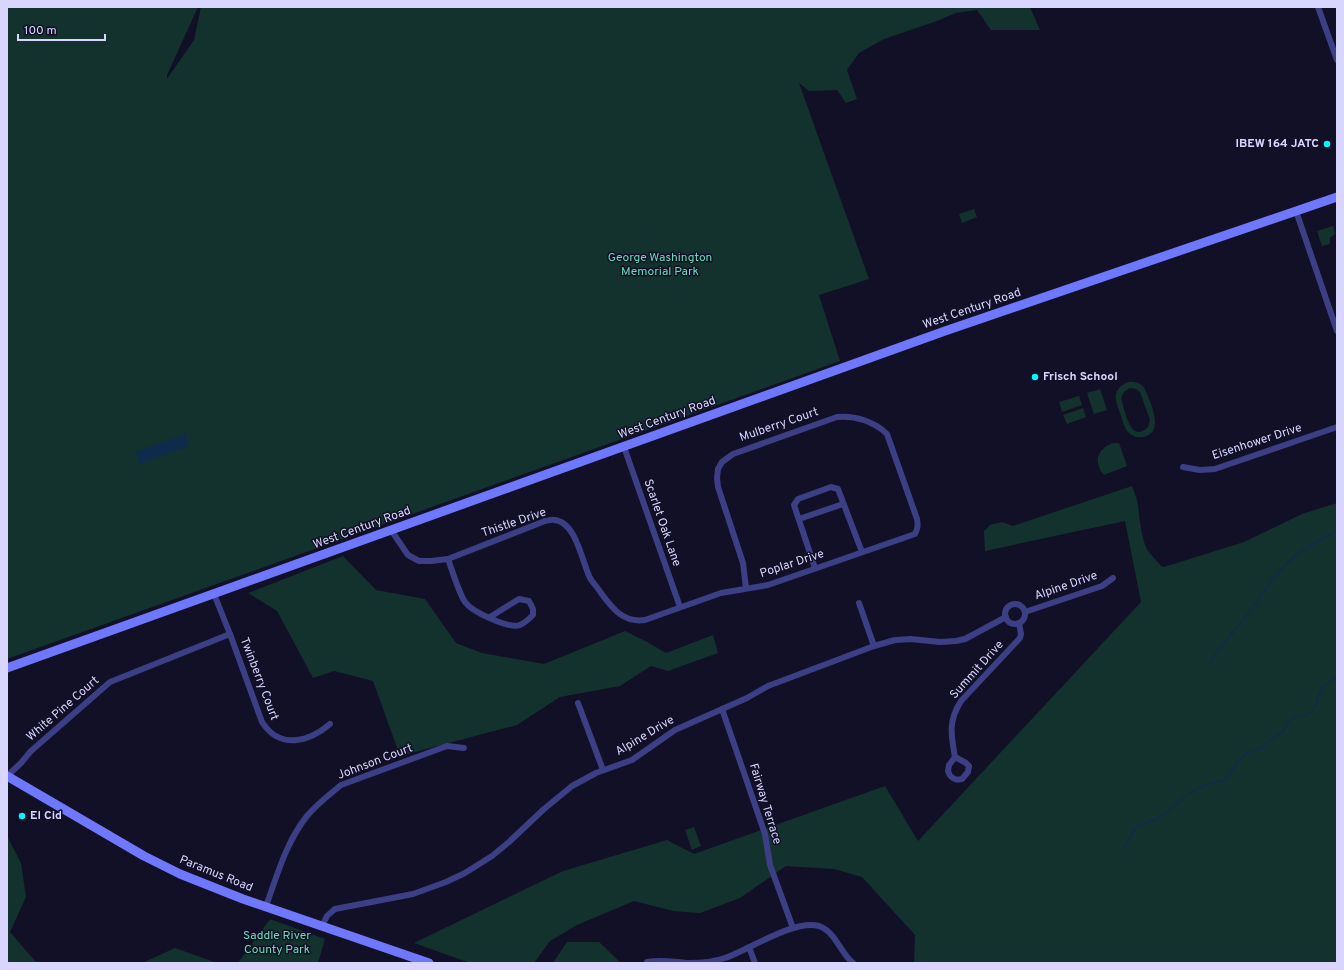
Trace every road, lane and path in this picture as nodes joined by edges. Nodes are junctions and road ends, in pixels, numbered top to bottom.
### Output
1 (1318, 7) edge
2 (1337, 60) edge
3 (1337, 196) edge
4 (1296, 211) junction
5 (1337, 331) edge
6 (1337, 427) edge
7 (624, 446) junction
8 (1183, 467) dead end
9 (843, 504) junction
10 (915, 515) joint
11 (799, 519) junction
12 (391, 530) junction
13 (862, 552) junction
14 (448, 559) junction
15 (815, 568) junction
16 (1113, 578) dead end
17 (746, 588) junction
18 (214, 594) junction
19 (859, 603) dead end
20 (680, 607) junction
21 (612, 608) joint
22 (1025, 612) junction
23 (490, 617) junction
24 (1006, 617) junction
25 (1019, 623) junction
26 (230, 634) junction
27 (874, 646) junction
28 (7, 668) edge
29 (578, 703) dead end
30 (722, 709) junction
31 (330, 724) dead end
32 (464, 748) dead end
33 (955, 757) dead end
34 (603, 770) junction
35 (7, 776) edge
36 (266, 906) junction
37 (322, 926) junction
38 (793, 928) junction
39 (749, 947) junction
40 (646, 962) edge
41 (430, 963) edge
42 (755, 963) edge
43 (854, 963) edge

1 - 2 street
3 - 4 main road, West Century Road
4 - 5 street
4 - 7 main road, West Century Road
6 - 8 street, Eisenhower Drive
7 - 12 main road, West Century Road
7 - 20 street, Scarlet Oak Lane
9 - 11 street
9 - 11 street
9 - 13 street
10 - 13 street, Poplar Drive
10 - 17 street, Mulberry Court
11 - 15 street
12 - 14 street, Thistle Drive
12 - 18 main road, West Century Road
13 - 15 street, Poplar Drive
14 - 21 street, Thistle Drive
14 - 23 street
15 - 17 street, Poplar Drive
16 - 22 street, Alpine Drive
17 - 20 street, Poplar Drive
18 - 26 street, Twinberry Court
18 - 28 main road, West Century Road
19 - 27 street
20 - 21 street, Poplar Drive
22 - 24 street
22 - 25 street
23 - 23 street
24 - 25 street
24 - 27 street, Alpine Drive
25 - 33 street, Summit Drive
26 - 31 street, Twinberry Court
26 - 35 street, White Pine Court
27 - 30 street, Alpine Drive
29 - 34 street
30 - 34 street, Alpine Drive
30 - 38 street, Fairway Terrace
32 - 36 street, Johnson Court
34 - 37 street, Alpine Drive
35 - 36 main road, Paramus Road
36 - 37 main road, Paramus Road
37 - 41 main road, Paramus Road
38 - 39 street
38 - 43 street
39 - 40 street
39 - 42 street

